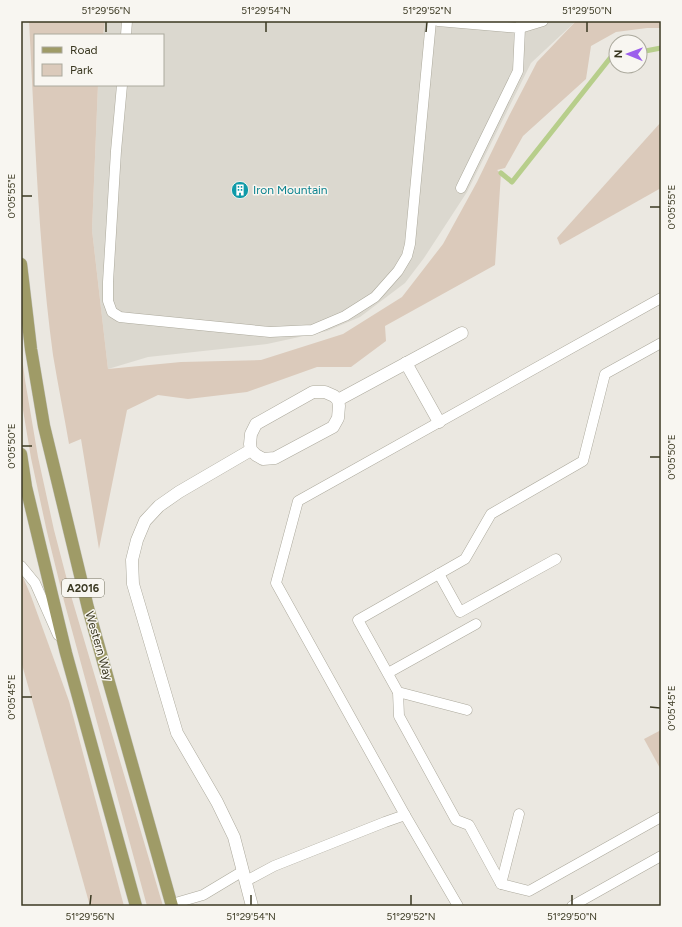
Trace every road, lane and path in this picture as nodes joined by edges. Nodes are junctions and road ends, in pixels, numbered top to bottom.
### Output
1 (127, 21) edge
2 (431, 21) edge
3 (438, 21) edge
4 (543, 21) edge
5 (521, 24) edge
6 (126, 34) edge
7 (122, 86) edge
8 (461, 188) dead end
9 (21, 264) edge
10 (661, 298) edge
11 (462, 333) dead end
12 (661, 343) edge
13 (406, 363) junction
14 (338, 400) junction
15 (439, 422) junction
16 (251, 450) junction
17 (21, 454) edge
18 (556, 559) dead end
19 (21, 566) edge
20 (439, 574) junction
21 (476, 624) dead end
22 (66, 653) junction
23 (388, 673) junction
24 (398, 692) junction
25 (467, 710) dead end
26 (519, 814) dead end
27 (406, 815) junction
28 (661, 817) edge
29 (661, 856) edge
30 (244, 876) junction
31 (501, 884) junction
32 (172, 905) edge
33 (136, 906) edge
34 (252, 906) edge
35 (458, 906) edge
36 (572, 906) edge

1 - 6 lane
2 - 7 lane
3 - 5 lane
4 - 5 lane
5 - 8 lane
9 - 32 main road, Western Way / A2016
10 - 15 lane
11 - 13 street
12 - 20 lane
13 - 14 street
13 - 15 street
14 - 16 street
14 - 16 street
15 - 27 lane
16 - 30 street
17 - 22 main road, A2016
18 - 20 lane
19 - 22 lane
20 - 23 lane
21 - 23 lane
22 - 33 main road, A2016
23 - 24 lane
24 - 25 lane
24 - 31 lane
26 - 31 lane
27 - 30 lane
27 - 35 lane
28 - 31 lane
29 - 36 lane
30 - 32 lane
30 - 34 street

